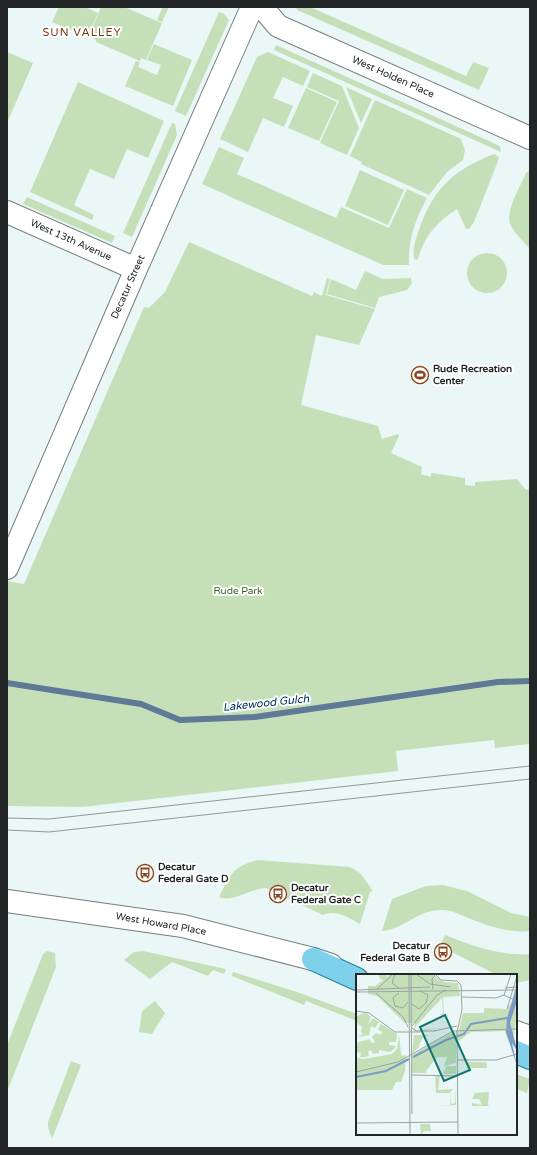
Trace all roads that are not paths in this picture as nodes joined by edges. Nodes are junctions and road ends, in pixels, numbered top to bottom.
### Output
1 (252, 7) edge
2 (262, 7) edge
3 (530, 138) edge
4 (7, 212) edge
5 (136, 269) junction
6 (7, 568) edge
7 (7, 901) edge
8 (313, 959) junction
9 (356, 974) edge
10 (356, 979) edge
11 (517, 1032) edge
12 (530, 1037) edge
13 (517, 1052) edge
14 (530, 1058) edge

1 - 5 street, Decatur Street
2 - 3 street, West Holden Place
4 - 5 street, West 13th Avenue
5 - 6 street, Decatur Street
7 - 8 street, West Howard Place
8 - 9 street, West Howard Place
8 - 10 main road
11 - 12 street
13 - 14 main road

